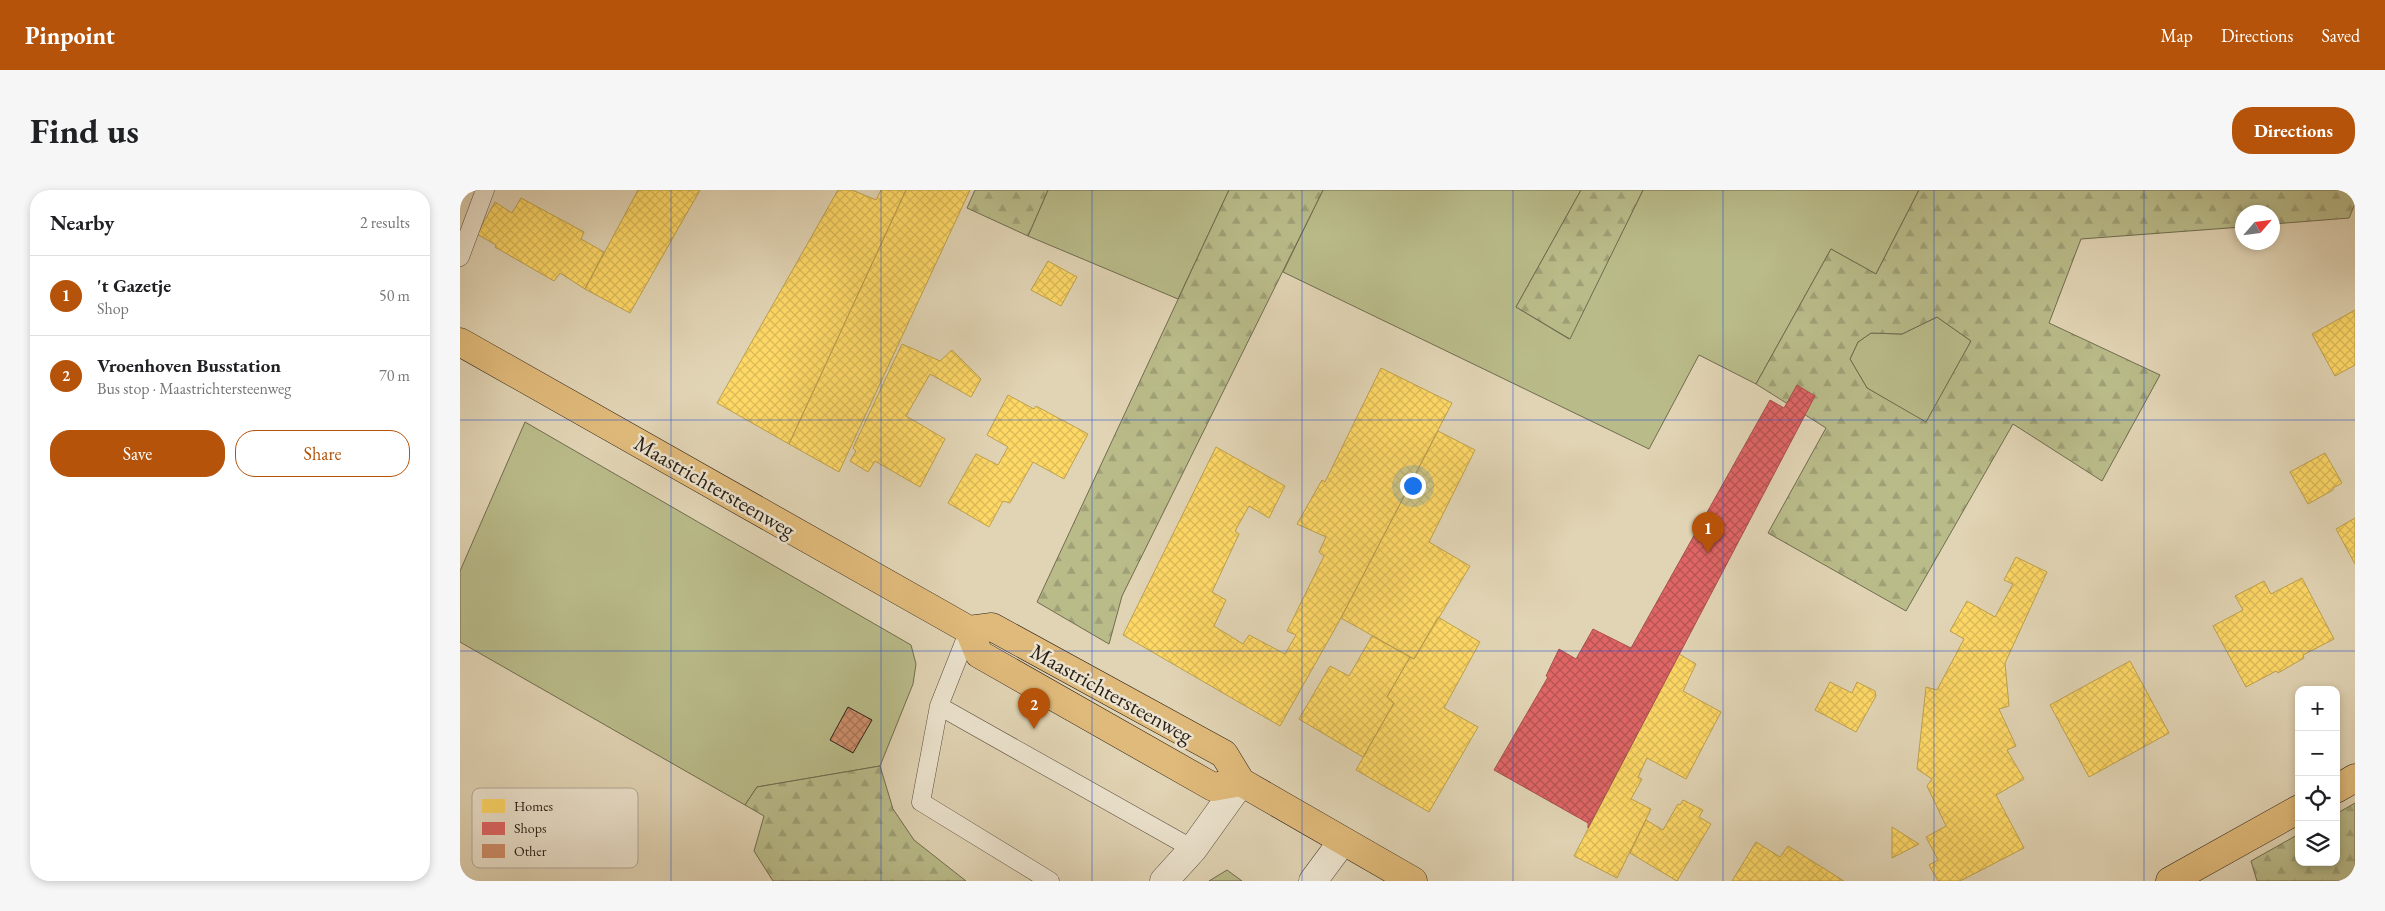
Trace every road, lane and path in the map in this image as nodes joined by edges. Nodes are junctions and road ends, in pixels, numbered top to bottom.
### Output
1 (485, 190) edge
2 (460, 257) edge
3 (460, 342) edge
4 (969, 630) junction
5 (939, 706) junction
6 (2355, 778) edge
7 (1241, 782) junction
8 (2340, 786) edge
9 (2295, 812) edge
10 (1342, 842) junction
11 (1193, 849) junction
12 (1050, 881) edge
13 (1164, 881) edge
14 (1313, 881) edge
15 (1412, 881) edge
16 (2170, 881) edge

1 - 2 lane
3 - 4 main road, Maastrichtersteenweg
4 - 5 lane
4 - 7 main road, Maastrichtersteenweg
5 - 11 lane
5 - 12 lane
6 - 8 main road
7 - 10 main road
7 - 11 street
9 - 16 main road
10 - 14 street
10 - 15 main road
11 - 13 street

